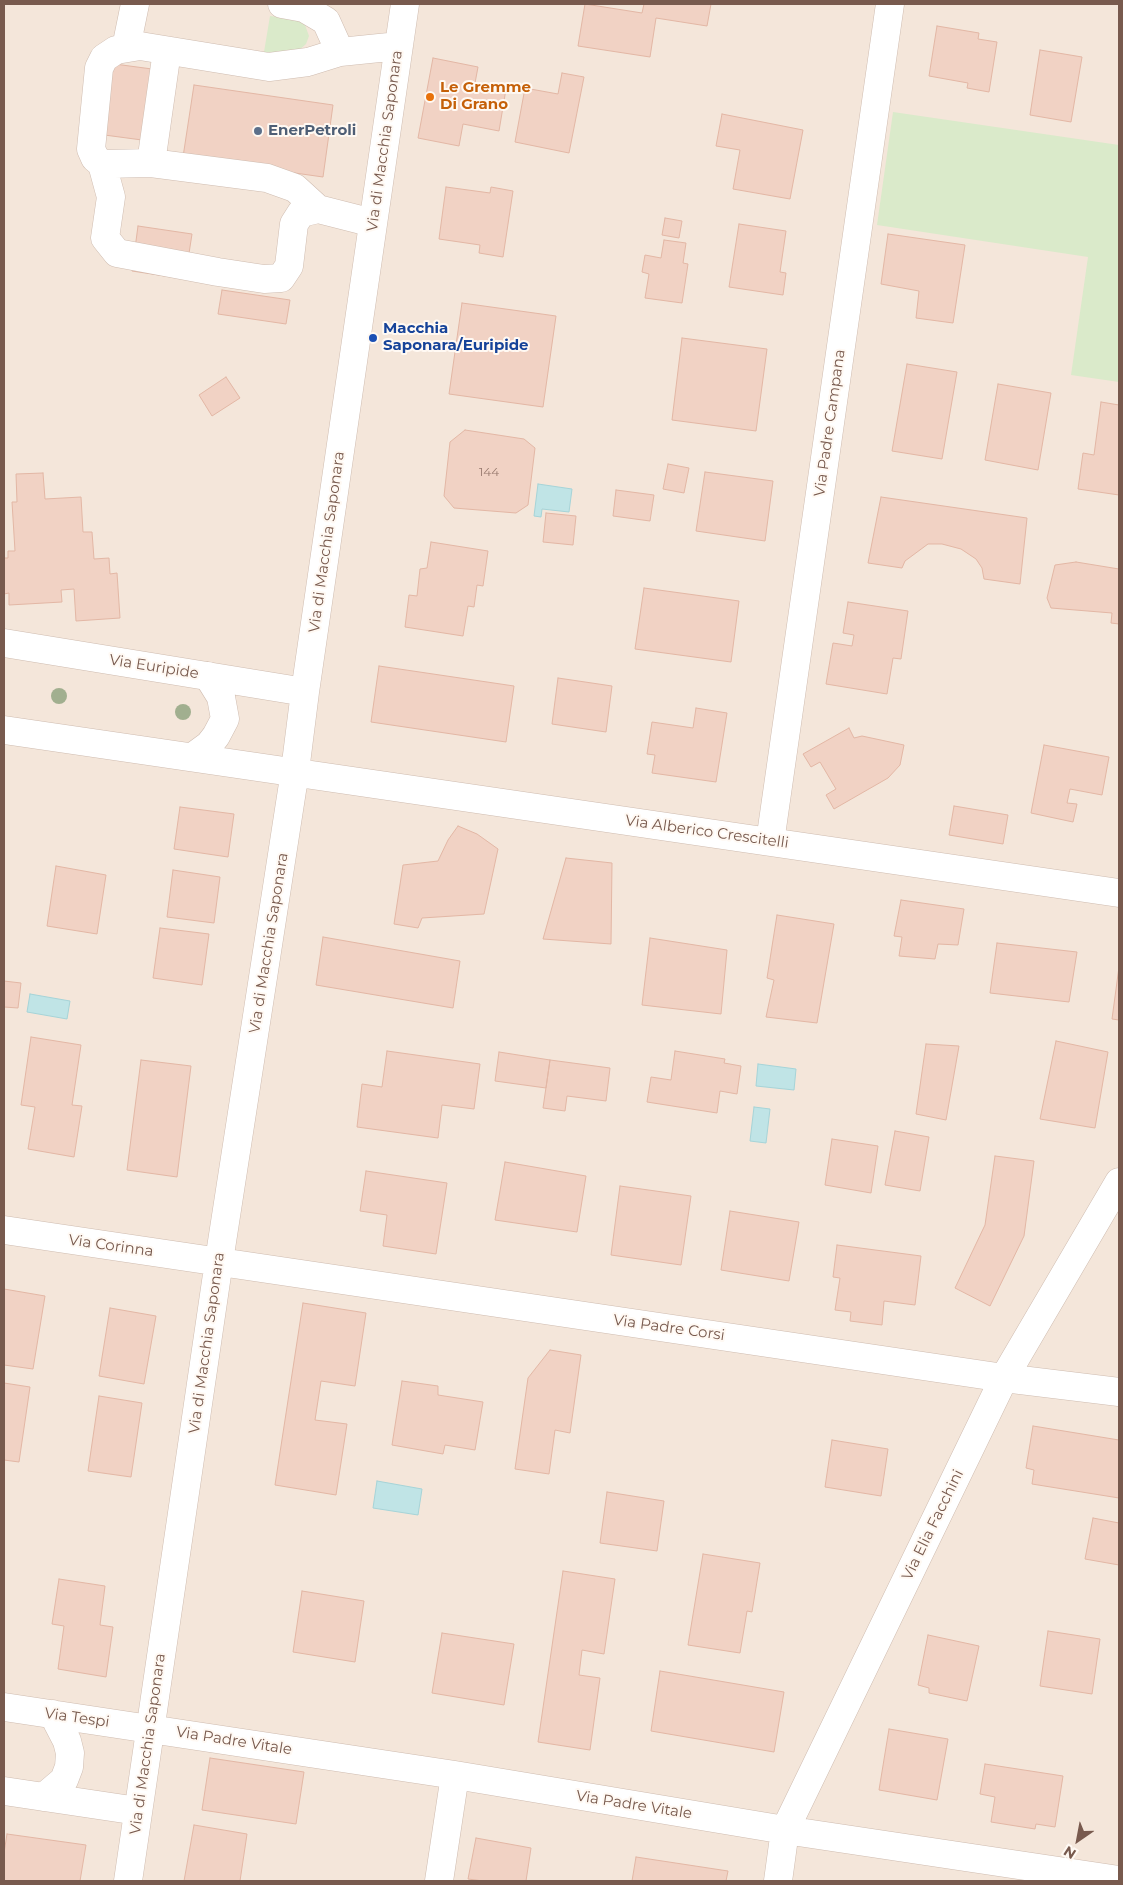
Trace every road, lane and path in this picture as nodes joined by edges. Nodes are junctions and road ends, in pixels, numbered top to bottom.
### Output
1 (135, 4) edge
2 (282, 4) edge
3 (405, 4) edge
4 (890, 4) edge
5 (399, 46) junction
6 (126, 48) junction
7 (167, 51) junction
8 (340, 52) junction
9 (151, 163) junction
10 (102, 164) junction
11 (318, 209) junction
12 (373, 223) junction
13 (4, 643) edge
14 (208, 676) junction
15 (305, 692) junction
16 (4, 730) edge
17 (194, 756) junction
18 (295, 771) junction
19 (770, 842) junction
20 (1119, 893) edge
21 (1119, 1182) edge
22 (4, 1230) edge
23 (219, 1262) junction
24 (1004, 1378) junction
25 (1119, 1392) edge
26 (4, 1707) edge
27 (53, 1714) junction
28 (150, 1728) junction
29 (455, 1775) junction
30 (4, 1791) edge
31 (44, 1797) junction
32 (138, 1811) junction
33 (785, 1830) junction
34 (1119, 1880) edge
35 (128, 1881) edge
36 (439, 1881) edge
37 (778, 1881) edge

1 - 6 street
2 - 8 street
3 - 5 street, Via di Macchia Saponara
4 - 19 street, Via Padre Campana
5 - 8 street
5 - 12 street, Via di Macchia Saponara
6 - 7 street
6 - 10 street
7 - 8 street
7 - 9 street
9 - 10 street
9 - 11 street
10 - 11 street
11 - 12 street
12 - 15 street, Via di Macchia Saponara
13 - 14 street, Via Euripide
14 - 15 street, Via Euripide
14 - 17 street
15 - 18 street, Via di Macchia Saponara
16 - 17 street
17 - 18 street
18 - 19 street, Via Alberico Crescitelli
18 - 23 street, Via di Macchia Saponara
19 - 20 street, Via Alberico Crescitelli
21 - 24 street, Via Elia Facchini
22 - 23 street, Via Corinna
23 - 24 street, Via Padre Corsi
23 - 28 street, Via di Macchia Saponara
24 - 25 street, Via Padre Corsi
24 - 33 street, Via Elia Facchini
26 - 27 street, Via Tespi
27 - 28 street, Via Tespi
27 - 31 street
28 - 29 street, Via Padre Vitale
28 - 32 street, Via di Macchia Saponara
29 - 33 street, Via Padre Vitale
29 - 36 street
30 - 31 street
31 - 32 street
32 - 35 street, Via di Macchia Saponara
33 - 34 street, Via Padre Vitale
33 - 37 street, Via Elia Facchini

